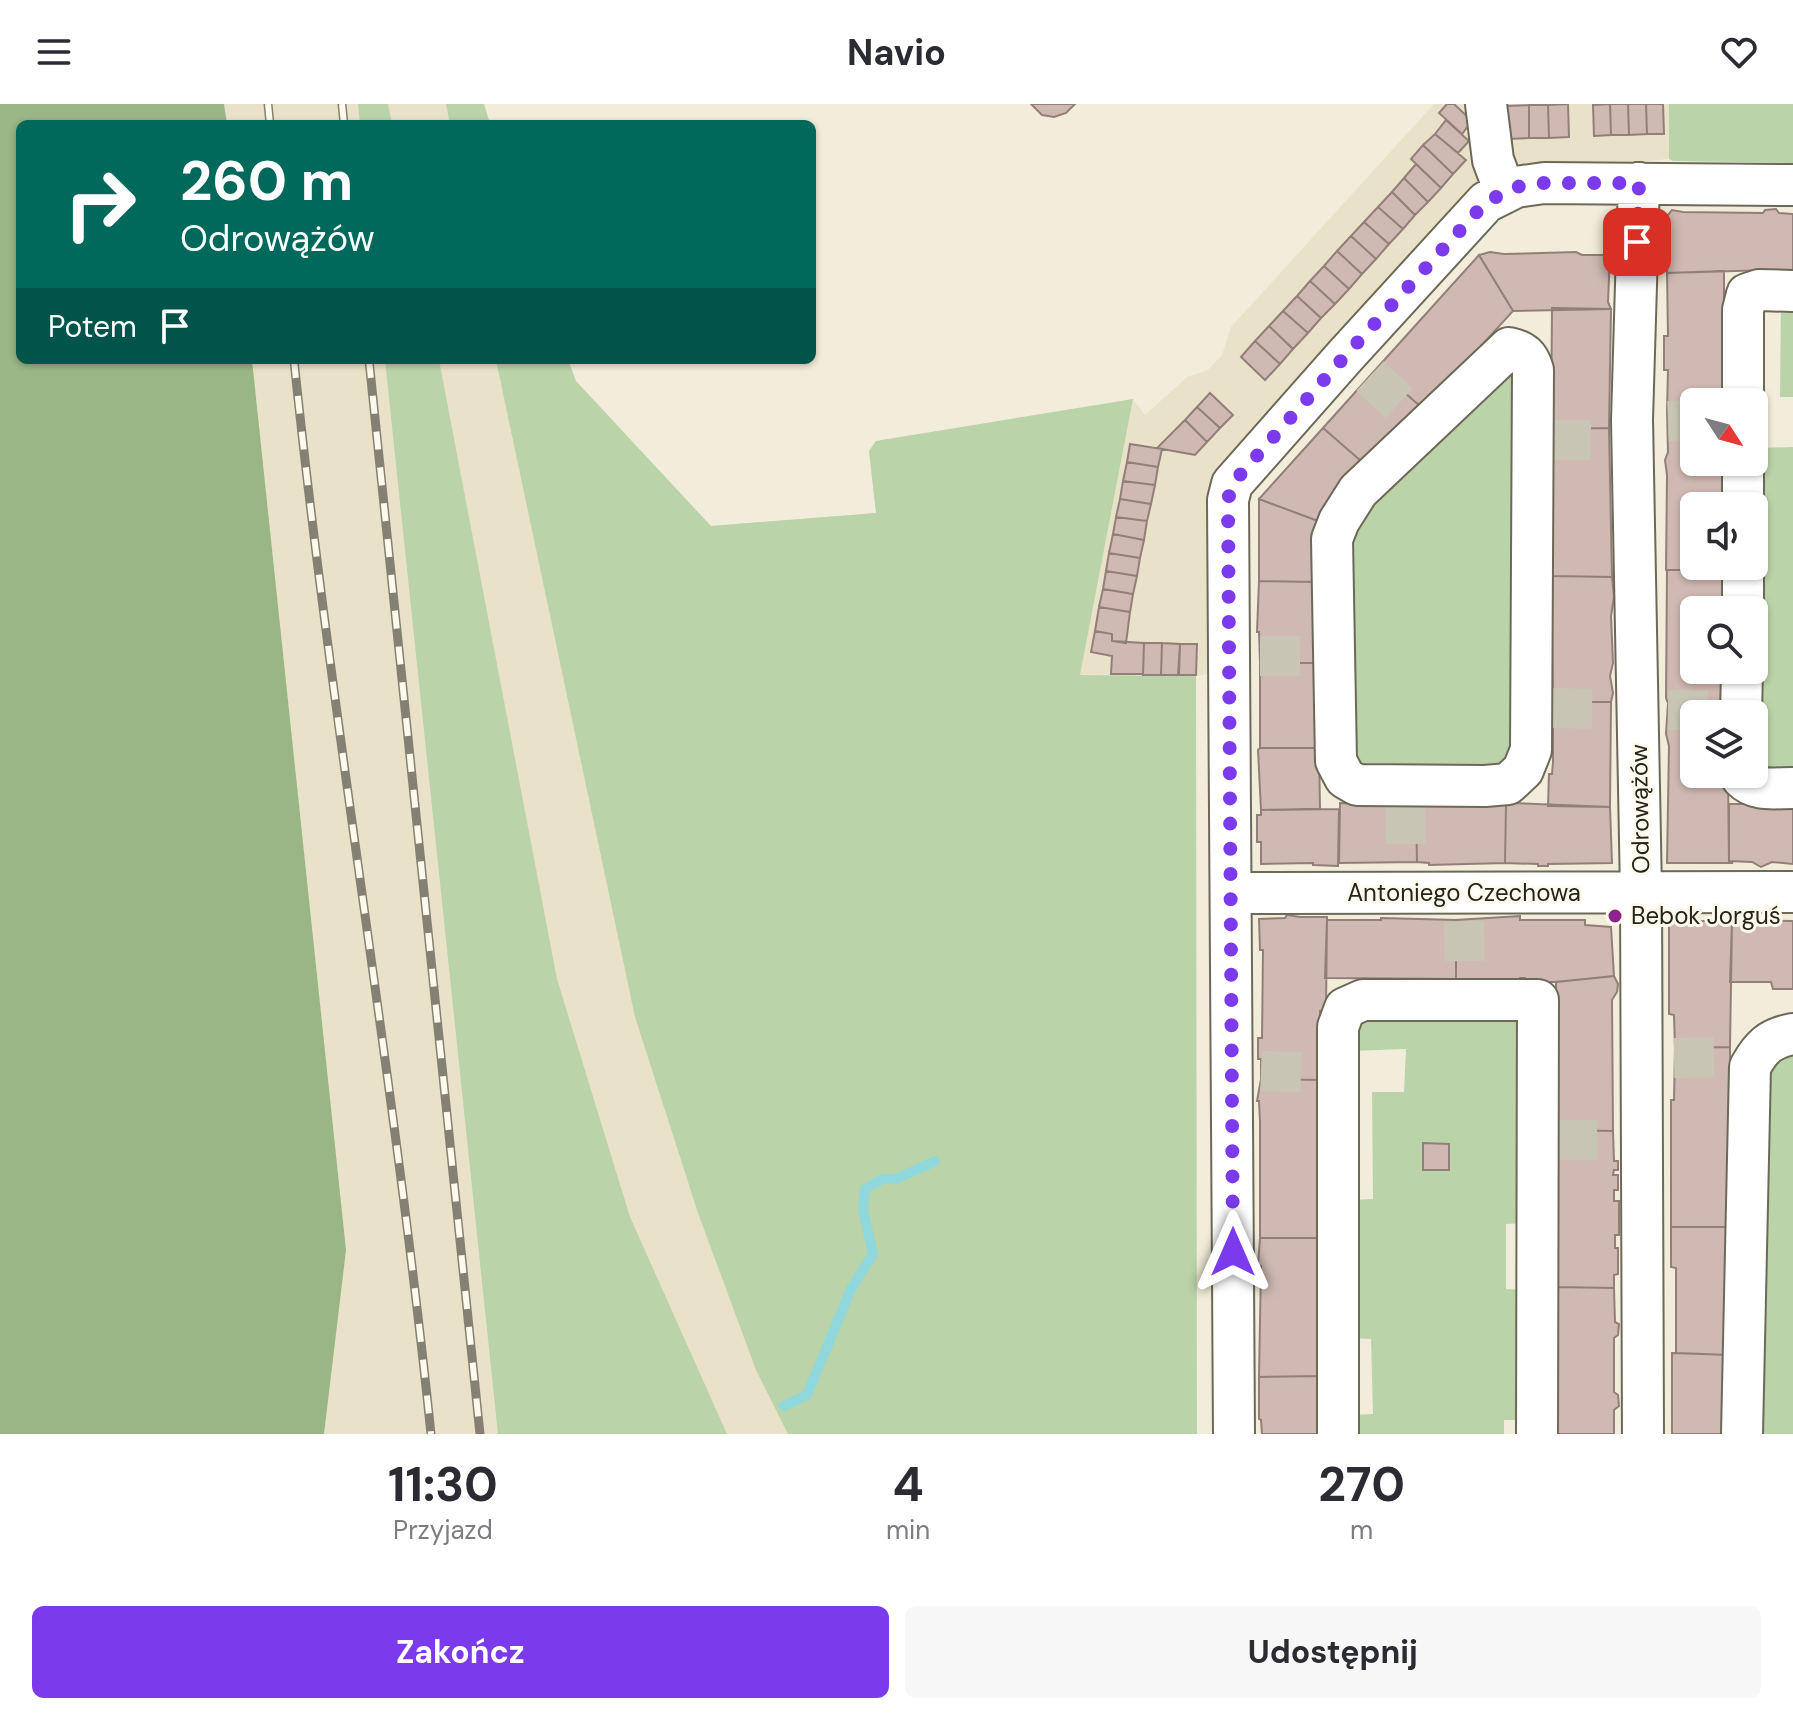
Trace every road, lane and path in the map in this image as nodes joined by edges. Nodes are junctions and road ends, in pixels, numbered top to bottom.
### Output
1 (1486, 104) edge
2 (1639, 183) junction
3 (1793, 185) edge
4 (1505, 192) junction
5 (1793, 291) edge
6 (1743, 388) edge
7 (1755, 788) edge
8 (1793, 788) edge
9 (1406, 796) joint
10 (1641, 892) junction
11 (1793, 892) edge
12 (1231, 893) junction
13 (1793, 1034) edge
14 (1234, 1434) edge
15 (1338, 1434) edge
16 (1537, 1434) edge
17 (1643, 1434) edge
18 (1742, 1434) edge

1 - 4 street
2 - 3 street
2 - 4 street
2 - 10 street, Odrowążów
4 - 12 street
5 - 6 street
7 - 8 street
9 - 9 street
10 - 11 street, Antoniego Czechowa
10 - 12 street, Antoniego Czechowa
10 - 17 street, Odrowążów
12 - 14 street
13 - 18 street
15 - 16 street

